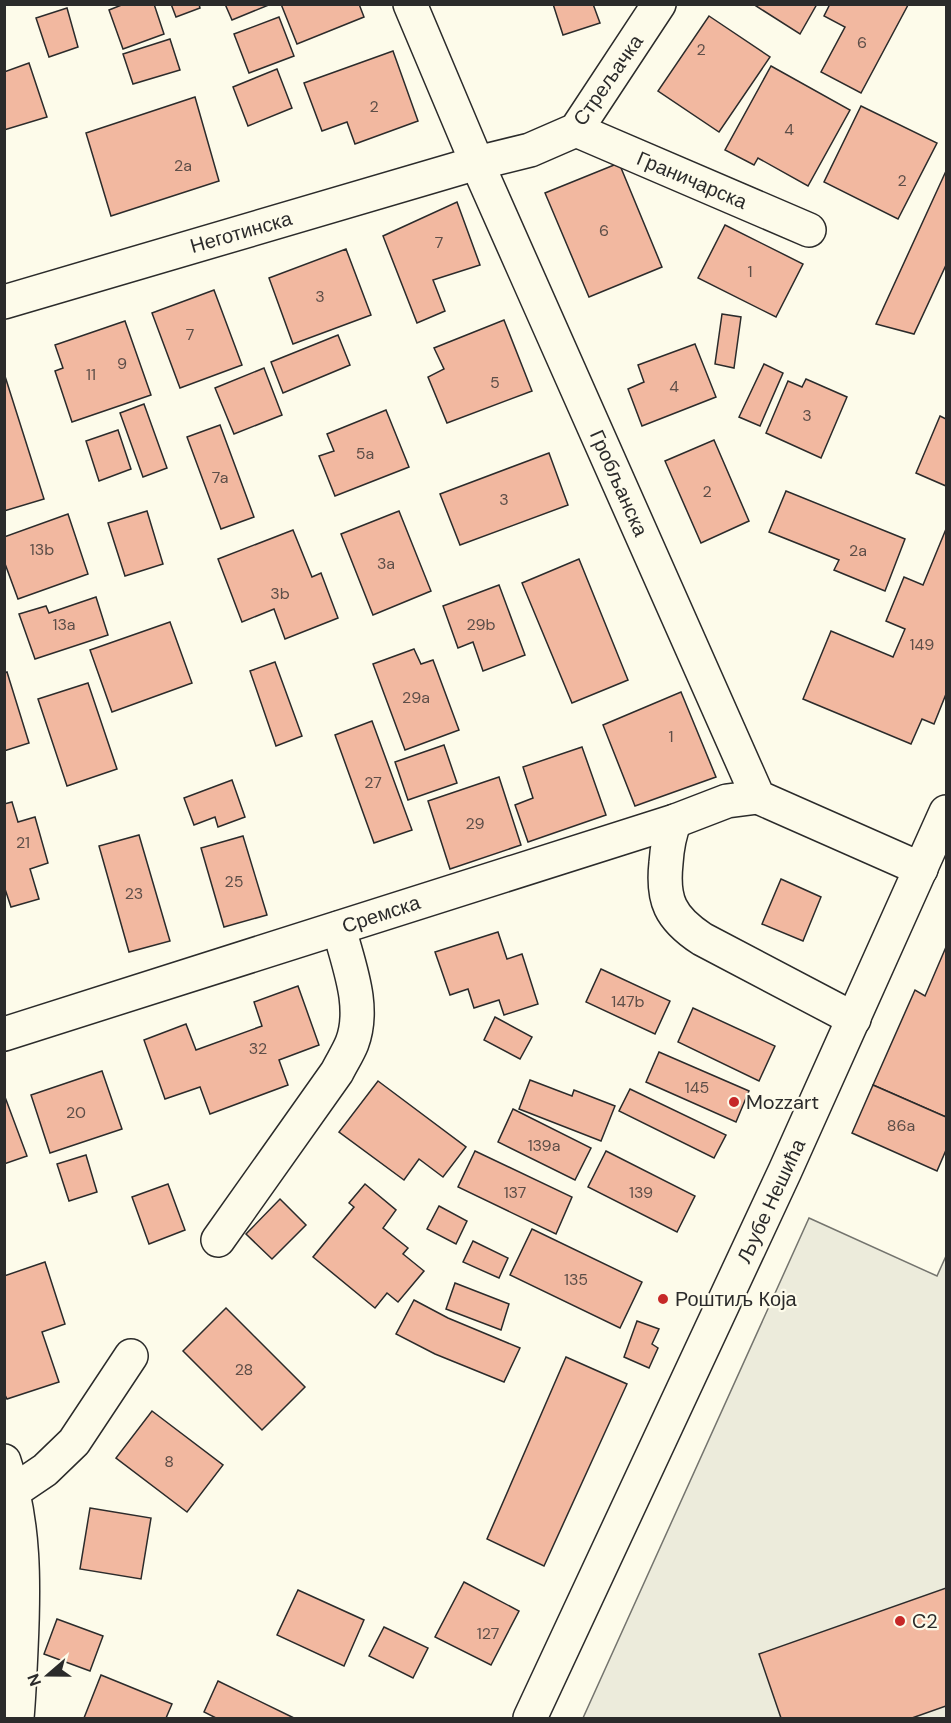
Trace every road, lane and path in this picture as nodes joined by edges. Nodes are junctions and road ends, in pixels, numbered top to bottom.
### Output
1 (410, 4) edge
2 (659, 4) edge
3 (576, 130) junction
4 (477, 163) junction
5 (809, 230) dead end
6 (4, 302) edge
7 (758, 797) junction
8 (946, 812) edge
9 (675, 821) junction
10 (921, 869) junction
11 (339, 928) junction
12 (854, 1019) junction
13 (4, 1034) edge
14 (218, 1240) dead end
15 (131, 1356) dead end
16 (9, 1476) edge
17 (17, 1719) edge
18 (530, 1719) edge

1 - 4 street, Гробљанска
2 - 3 street, Стрељачка
3 - 4 street, Стрељачка
3 - 5 street, Граничарска
4 - 6 street, Неготинска
4 - 7 street, Гробљанска
7 - 9 street, Сремска
7 - 10 street
8 - 10 street, Љубе Нешића
9 - 11 street, Сремска
9 - 12 street
10 - 12 street, Љубе Нешића
11 - 13 street, Сремска
11 - 14 street
12 - 18 street, Љубе Нешића
15 - 16 street
16 - 17 street

